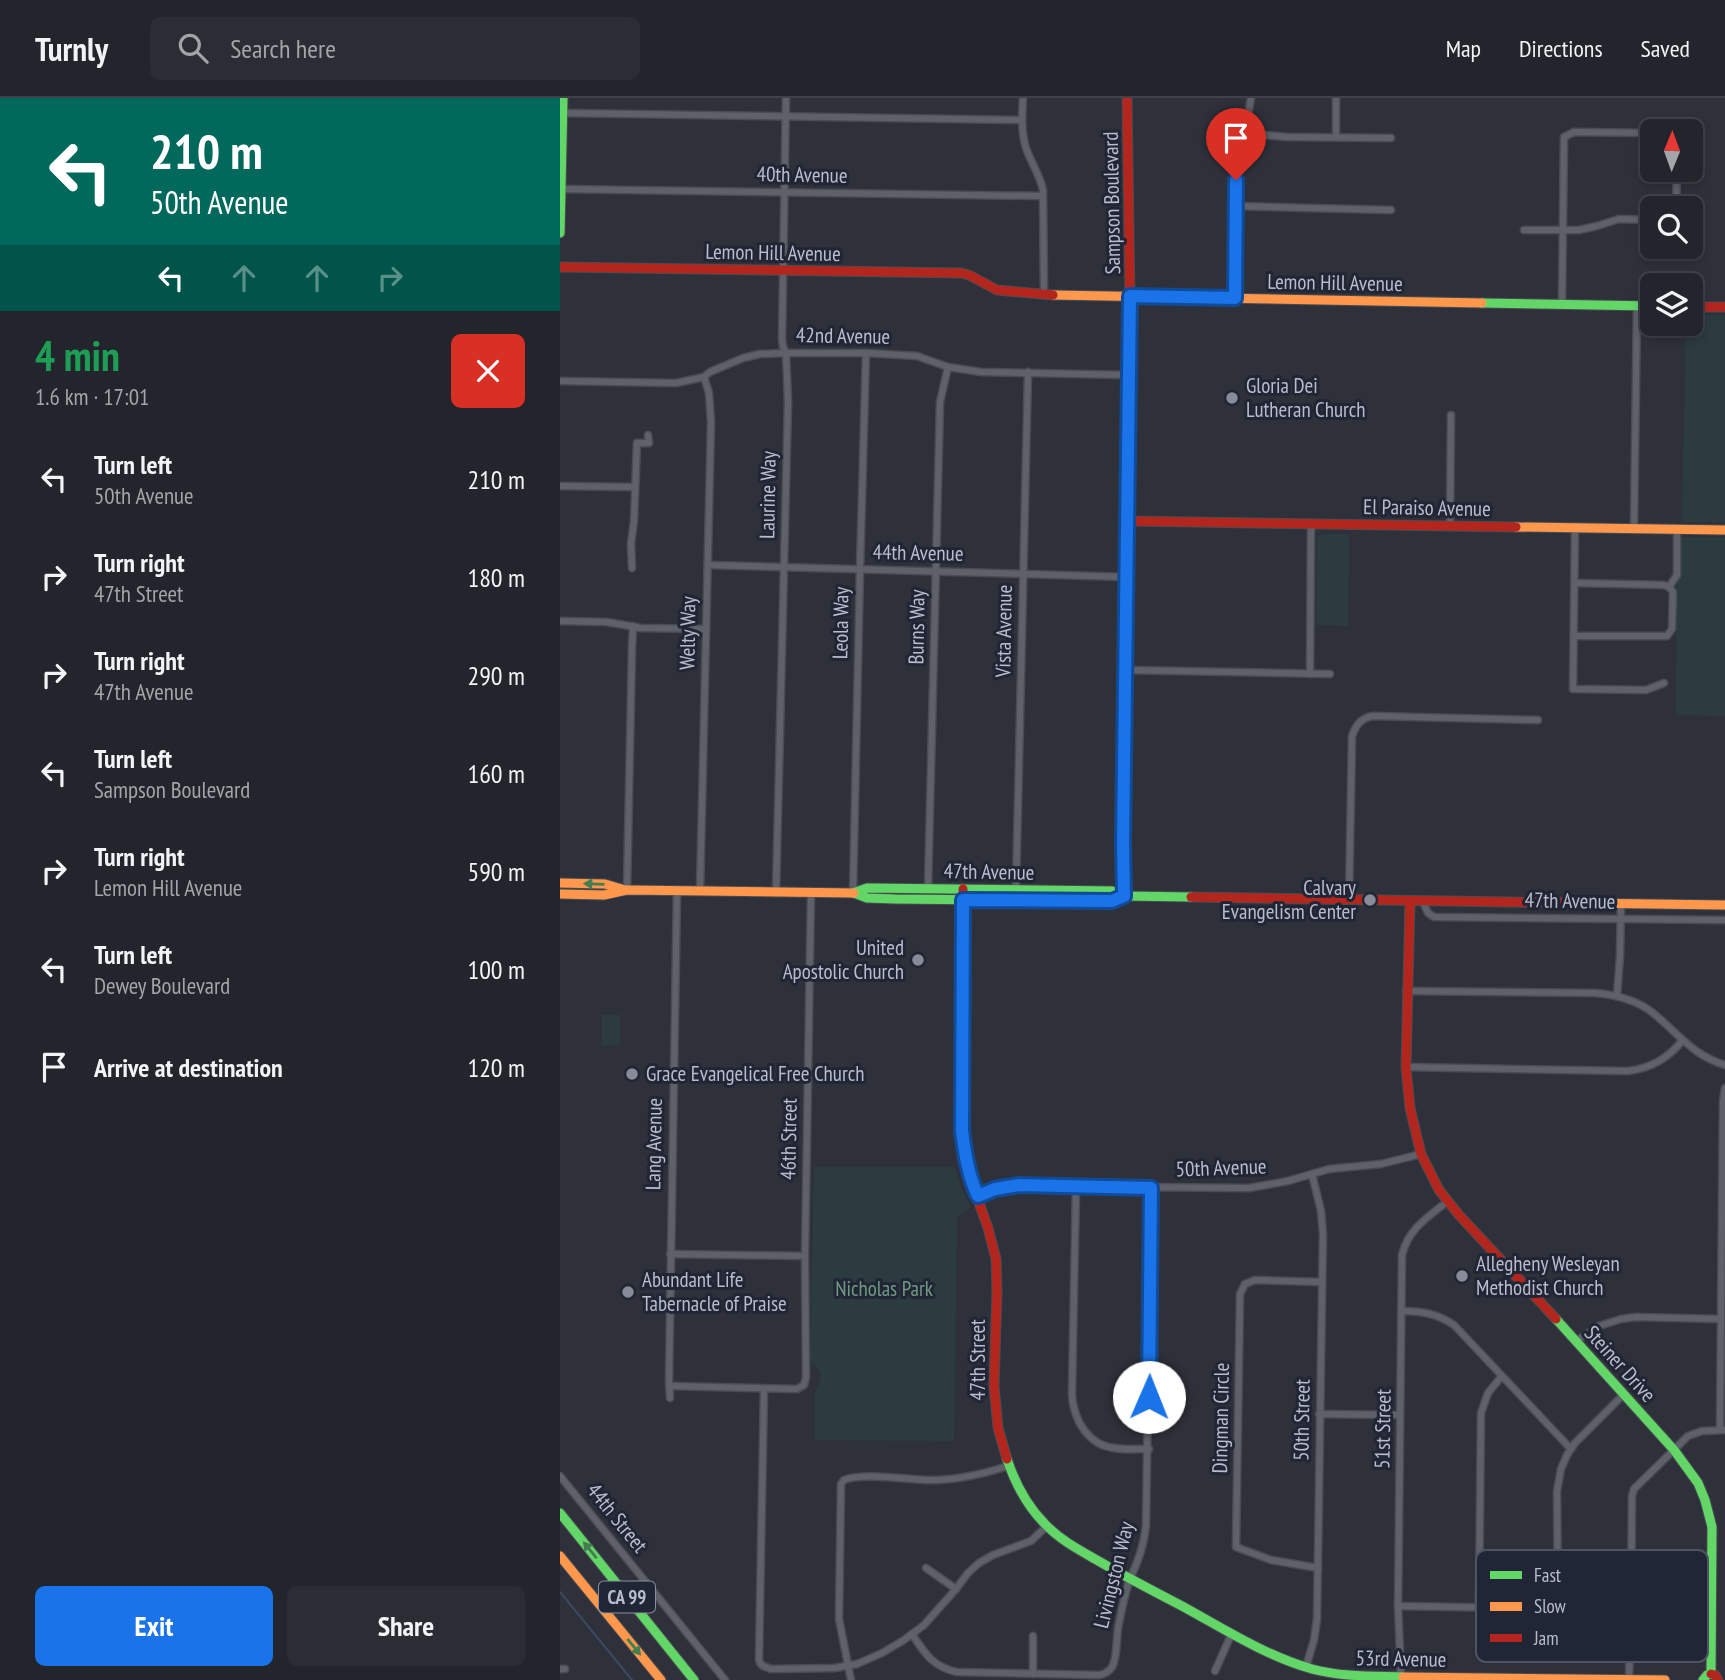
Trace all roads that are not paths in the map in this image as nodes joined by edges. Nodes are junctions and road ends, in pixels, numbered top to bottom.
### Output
1 (563, 98) edge
2 (786, 98) edge
3 (1023, 98) edge
4 (1127, 98) edge
5 (1251, 98) edge
6 (1336, 98) edge
7 (561, 113) edge
8 (786, 116) junction
9 (1022, 120) junction
10 (1239, 133) junction
11 (1640, 133) edge
12 (1336, 137) junction
13 (1391, 138) dead end
14 (561, 189) edge
15 (784, 192) junction
16 (1043, 197) junction
17 (1236, 206) junction
18 (1391, 210) dead end
19 (1640, 220) edge
20 (1524, 230) dead end
21 (1562, 230) junction
22 (560, 233) edge
23 (560, 267) edge
24 (783, 270) junction
25 (1044, 295) junction
26 (1130, 296) junction
27 (1235, 298) junction
28 (1562, 303) junction
29 (1637, 305) junction
30 (1640, 305) edge
31 (1703, 307) edge
32 (1725, 307) edge
33 (786, 353) junction
34 (866, 353) junction
35 (948, 367) junction
36 (1028, 372) junction
37 (1129, 375) junction
38 (704, 376) junction
39 (560, 381) edge
40 (1451, 415) dead end
41 (648, 435) dead end
42 (560, 486) edge
43 (634, 487) junction
44 (1128, 521) junction
45 (1311, 524) junction
46 (1450, 525) junction
47 (1575, 527) junction
48 (1634, 528) junction
49 (1677, 529) junction
50 (1725, 530) edge
51 (708, 565) junction
52 (784, 567) junction
53 (632, 568) dead end
54 (860, 569) junction
55 (936, 571) junction
56 (1023, 573) junction
57 (1128, 577) junction
58 (1575, 583) junction
59 (1669, 587) junction
60 (560, 621) edge
61 (634, 626) junction
62 (706, 629) junction
63 (1574, 636) junction
64 (1126, 670) junction
65 (1310, 674) junction
66 (1330, 674) dead end
67 (1664, 683) dead end
68 (1538, 720) dead end
69 (560, 883) edge
70 (928, 889) junction
71 (963, 889) junction
72 (627, 890) junction
73 (1016, 890) junction
74 (677, 891) junction
75 (700, 891) junction
76 (776, 893) junction
77 (811, 893) junction
78 (853, 893) junction
79 (560, 894) edge
80 (1124, 896) junction
81 (867, 898) junction
82 (963, 900) junction
83 (1349, 900) junction
84 (1409, 901) junction
85 (1423, 902) junction
86 (1621, 904) junction
87 (1725, 905) edge
88 (1621, 919) junction
89 (1725, 920) edge
90 (1406, 991) junction
91 (1617, 996) junction
92 (1682, 1041) junction
93 (1725, 1065) edge
94 (1406, 1066) junction
95 (1725, 1088) edge
96 (1421, 1154) junction
97 (1724, 1169) edge
98 (1312, 1174) junction
99 (1076, 1187) junction
100 (1151, 1188) junction
101 (978, 1196) junction
102 (1448, 1201) junction
103 (670, 1254) junction
104 (805, 1256) junction
105 (1322, 1282) junction
106 (1402, 1311) junction
107 (1720, 1319) junction
108 (1576, 1341) junction
109 (1501, 1377) junction
110 (670, 1386) junction
111 (764, 1389) junction
112 (1623, 1395) junction
113 (670, 1398) dead end
114 (1319, 1413) junction
115 (1400, 1415) junction
116 (1722, 1430) edge
117 (1149, 1449) junction
118 (1571, 1449) junction
119 (1674, 1450) junction
120 (1008, 1466) junction
121 (560, 1476) edge
122 (560, 1513) edge
123 (1047, 1526) junction
124 (1479, 1550) edge
125 (1558, 1550) edge
126 (1632, 1550) edge
127 (560, 1556) edge
128 (926, 1568) dead end
129 (1318, 1568) junction
130 (1130, 1580) junction
131 (956, 1589) junction
132 (1398, 1606) junction
133 (1476, 1608) edge
134 (1232, 1633) junction
135 (912, 1634) junction
136 (1034, 1636) dead end
137 (848, 1667) junction
138 (1306, 1667) junction
139 (1215, 1671) dead end
140 (1033, 1674) junction
141 (1401, 1677) junction
142 (1711, 1678) edge
143 (1629, 1679) edge
144 (661, 1680) edge
145 (694, 1680) edge
146 (725, 1680) edge
147 (851, 1680) edge
148 (1665, 1680) edge

1 - 7 main road
2 - 8 street, Laurine Way
3 - 9 street
4 - 26 main road, Sampson Boulevard
5 - 10 street
6 - 12 street
7 - 8 street
7 - 14 main road
8 - 9 street
8 - 15 street, Laurine Way
9 - 16 street
10 - 12 street
10 - 17 street
11 - 21 street
12 - 13 street
14 - 15 street, 40th Avenue
14 - 22 main road
15 - 16 street, 40th Avenue
15 - 24 street, Laurine Way
16 - 25 street
17 - 18 street
17 - 27 street
19 - 21 street
20 - 21 street
21 - 28 street
23 - 24 main road, Lemon Hill Avenue
24 - 25 main road, Lemon Hill Avenue
24 - 33 street, Laurine Way
25 - 26 main road, Lemon Hill Avenue
26 - 27 main road, Lemon Hill Avenue
26 - 37 main road, Sampson Boulevard
27 - 28 main road, Lemon Hill Avenue
28 - 29 main road, Lemon Hill Avenue
29 - 30 main road, Lemon Hill Avenue
29 - 48 street
31 - 32 main road
33 - 34 street, 42nd Avenue
33 - 38 street, 42nd Avenue
33 - 52 street, Laurine Way
34 - 35 street, 42nd Avenue
34 - 54 street, Leola Way
35 - 36 street, 42nd Avenue
35 - 55 street, Burns Way
36 - 37 street, 42nd Avenue
36 - 56 street, Vista Avenue
37 - 44 main road, Sampson Boulevard
38 - 39 street, 42nd Avenue
38 - 51 street, Welty Way
40 - 46 street
41 - 43 street
42 - 43 street
43 - 53 street
44 - 45 main road, El Paraiso Avenue
44 - 57 main road, Sampson Boulevard
45 - 46 main road, El Paraiso Avenue
45 - 65 street
46 - 47 main road, El Paraiso Avenue
47 - 48 main road, El Paraiso Avenue
47 - 58 street
48 - 49 main road, El Paraiso Avenue
49 - 50 main road, El Paraiso Avenue
49 - 59 street
51 - 52 street, 44th Avenue
51 - 62 street, Welty Way
52 - 54 street, 44th Avenue
52 - 76 street, Laurine Way
54 - 55 street, 44th Avenue
54 - 78 street, Leola Way
55 - 56 street, 44th Avenue
55 - 70 street, Burns Way
56 - 57 street, 44th Avenue
56 - 73 street, Vista Avenue
57 - 64 main road, Sampson Boulevard
58 - 59 street
58 - 63 street
59 - 63 street
60 - 61 street
61 - 62 street
61 - 72 street
62 - 75 street, Welty Way
63 - 67 street
64 - 65 street
64 - 80 main road, Sampson Boulevard
65 - 66 street
68 - 83 street
72 -> 69 main road, 47th Avenue
70 - 71 main road, 47th Avenue
70 - 78 main road, 47th Avenue
70 - 81 main road
71 - 73 main road, 47th Avenue
71 - 82 main road, 47th Street
72 - 74 main road, 47th Avenue
72 - 79 main road, 47th Avenue
73 - 80 main road, 47th Avenue
74 - 75 main road, 47th Avenue
74 - 103 street, Lang Avenue
75 - 76 main road, 47th Avenue
76 - 77 main road, 47th Avenue
77 - 78 main road, 47th Avenue
77 - 104 street, 46th Street
78 - 81 main road, 47th Avenue
80 - 82 main road, 47th Avenue
80 - 83 main road, 47th Avenue
81 - 82 main road, 47th Avenue
82 - 101 main road, 47th Street
83 - 84 main road, 47th Avenue
84 - 85 main road, 47th Avenue
84 - 90 main road, Steiner Drive
85 - 86 main road, 47th Avenue
85 - 88 street, 47th Avenue
86 - 87 main road, 47th Avenue
86 - 88 street
88 - 89 street, 47th Avenue
88 - 91 street
90 - 91 street
90 - 94 main road, Steiner Drive
91 - 92 street
92 - 93 street
92 - 94 street
94 - 96 main road, Steiner Drive
95 - 97 street
96 - 98 street, 50th Avenue
96 - 102 main road, Steiner Drive
97 - 107 street
98 - 100 street, 50th Avenue
98 - 105 street, 50th Street
99 - 100 street, 50th Avenue
99 - 101 street, 50th Avenue
99 - 117 street
100 - 117 street, Livingston Way
101 - 120 main road, 47th Street
102 - 106 street, 51st Street
102 - 108 main road, Steiner Drive
103 - 104 street
103 - 110 street, Lang Avenue
104 - 111 street, 46th Street
105 - 114 street, 50th Street
105 - 129 street, Dingman Circle
106 - 109 street
106 - 115 street, 51st Street
107 - 108 street
107 - 116 street
108 - 112 main road, Steiner Drive
109 - 118 street
109 - 124 street
110 - 111 street
110 - 113 street, Lang Avenue
111 - 137 street
112 - 118 street
112 - 119 main road, Steiner Drive
114 - 115 street
114 - 129 street, 50th Street
115 - 132 street, 51st Street
116 - 119 street
117 - 130 street, Livingston Way
118 - 125 street
119 - 126 street
119 - 142 main road, Steiner Drive
120 - 123 main road, 47th Street
120 - 137 street
121 - 146 street, 44th Street
145 -> 122 main road, CA 99
123 - 130 main road, 47th Street
123 - 131 street
127 -> 144 main road, CA 99
128 - 131 street
129 - 138 street, 50th Street
130 - 134 main road, 47th Street
130 - 140 street, Livingston Way
131 - 135 street
132 - 133 street
132 - 141 street, 51st Street
134 - 138 main road, 47th Street
134 - 139 street
135 - 137 street
135 - 140 street, Livingston Way
136 - 140 street
137 - 147 street
138 - 141 main road, 53rd Avenue
141 - 143 main road, 53rd Avenue
143 - 148 main road, 53rd Avenue

